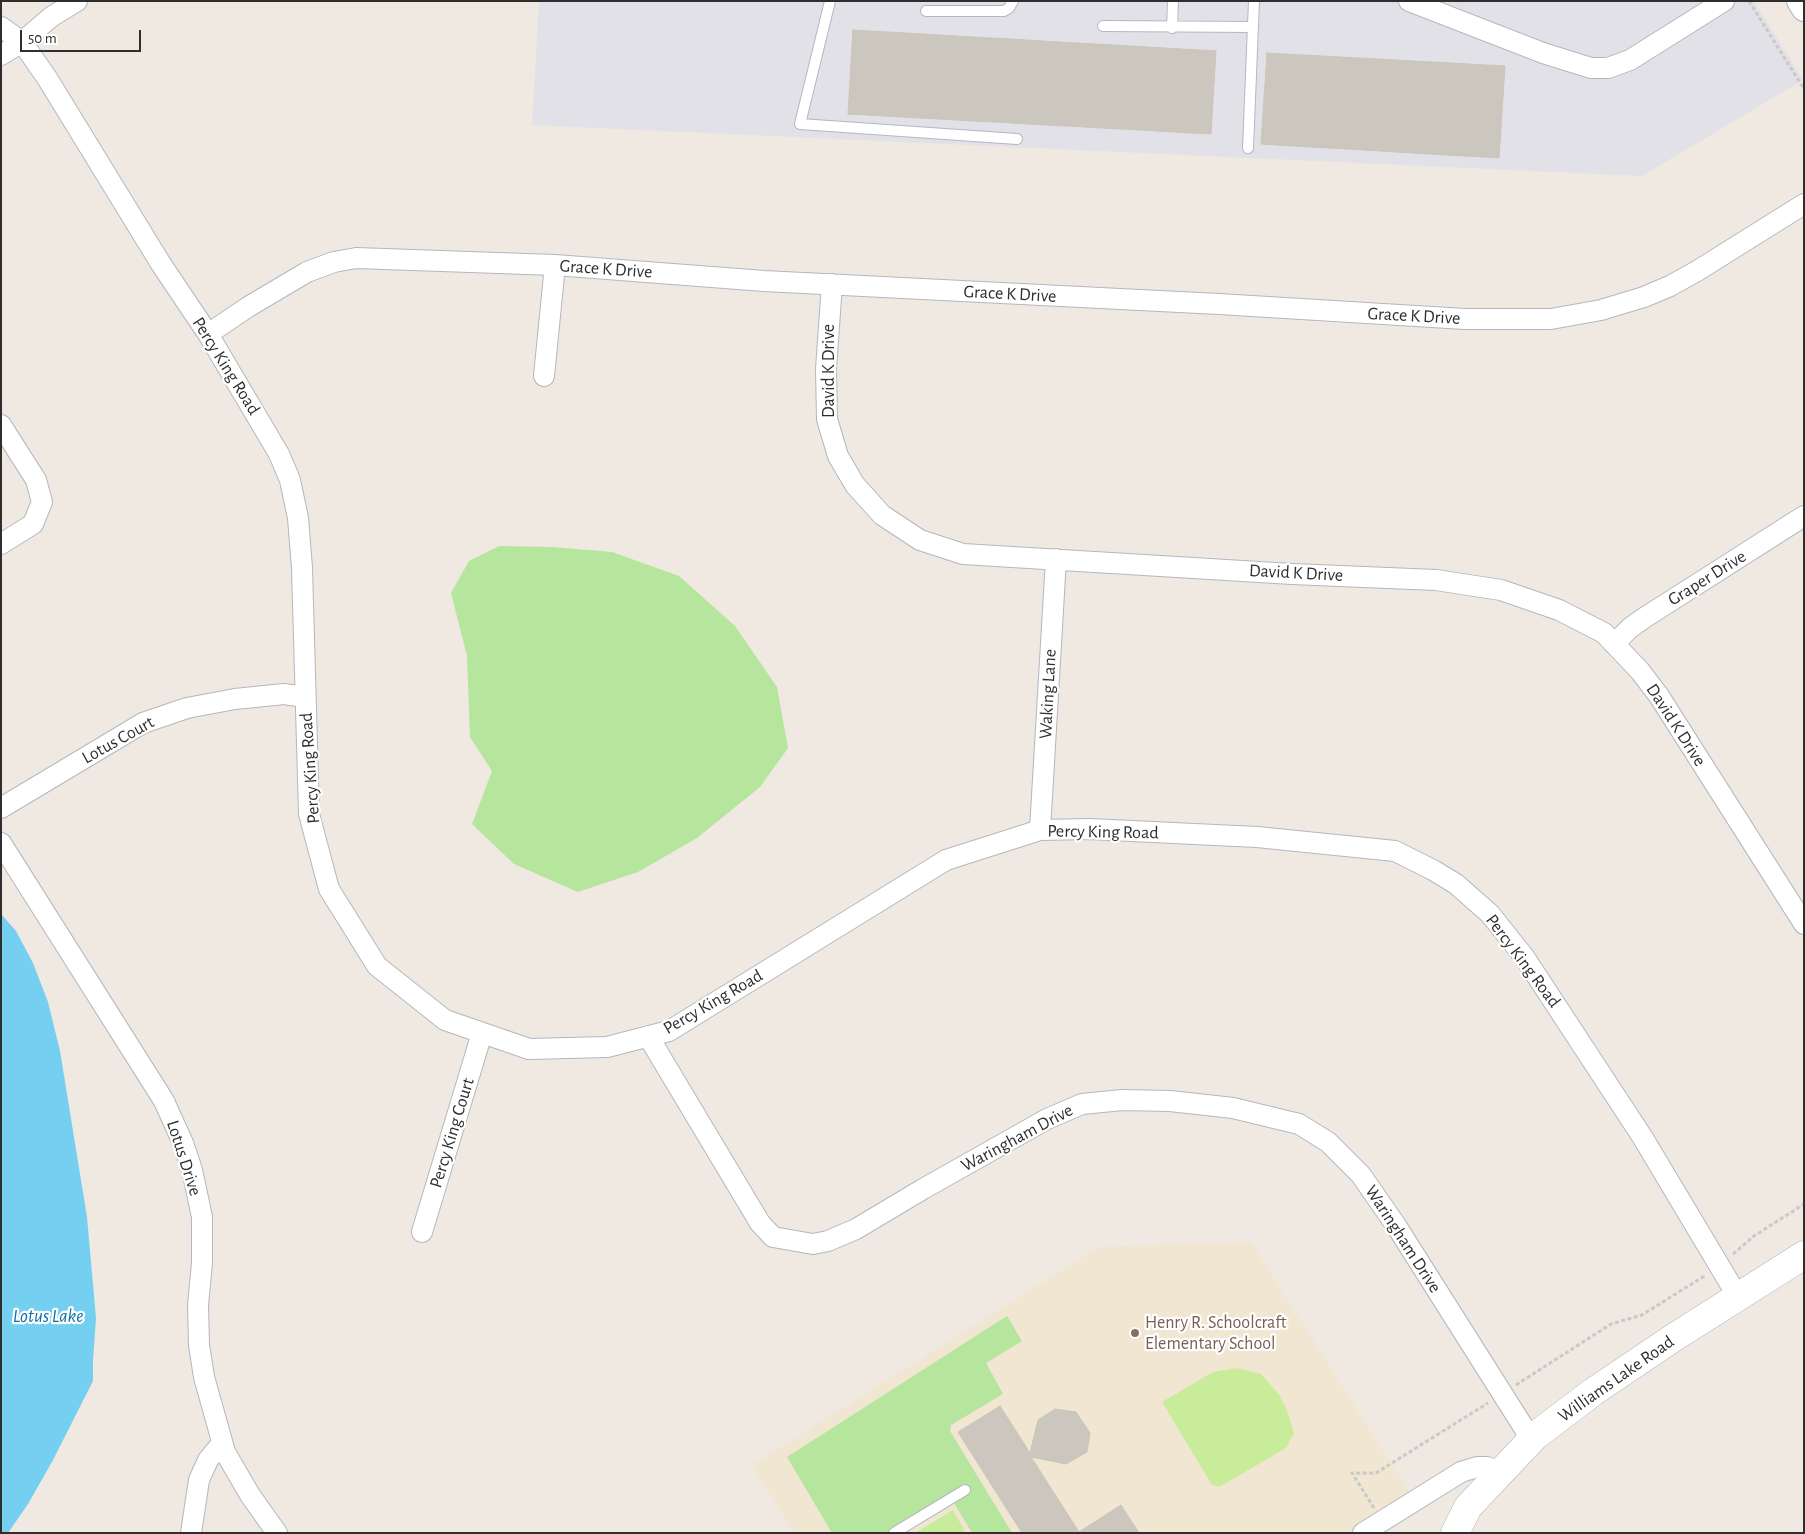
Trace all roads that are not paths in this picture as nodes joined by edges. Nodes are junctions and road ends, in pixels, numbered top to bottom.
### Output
1 (77, 1) edge
2 (830, 1) edge
3 (1013, 1) edge
4 (1173, 1) edge
5 (1254, 1) edge
6 (1409, 1) edge
7 (1724, 1) edge
8 (1799, 1) edge
9 (1804, 9) edge
10 (926, 11) dead end
11 (1103, 26) dead end
12 (1, 27) edge
13 (1253, 27) junction
14 (1172, 28) junction
15 (22, 42) junction
16 (1, 55) edge
17 (1017, 139) dead end
18 (1248, 148) dead end
19 (1804, 204) edge
20 (555, 265) junction
21 (832, 284) junction
22 (208, 334) junction
23 (544, 376) dead end
24 (1, 425) edge
25 (1804, 516) edge
26 (1, 544) edge
27 (1056, 559) junction
28 (1614, 644) junction
29 (306, 697) junction
30 (1, 808) edge
31 (1040, 830) junction
32 (1, 843) edge
33 (1804, 924) edge
34 (482, 1033) junction
35 (648, 1036) junction
36 (422, 1232) dead end
37 (1804, 1254) edge
38 (1738, 1297) junction
39 (1531, 1439) junction
40 (222, 1443) junction
41 (1501, 1472) junction
42 (965, 1490) dead end
43 (191, 1533) edge
44 (277, 1533) edge
45 (894, 1533) edge
46 (1362, 1533) edge
47 (1455, 1533) edge

1 - 15 street
2 - 17 lane
3 - 10 lane
4 - 14 lane
5 - 13 lane
6 - 7 street
8 - 9 street
11 - 14 lane
12 - 15 street, Percy King Road
13 - 14 lane
13 - 18 lane
15 - 16 street
15 - 22 street, Percy King Road
19 - 21 street, Grace K Drive
20 - 21 street, Grace K Drive
20 - 22 street, Grace K Drive
20 - 23 street
21 - 27 street, David K Drive
22 - 29 street, Percy King Road
24 - 26 street
25 - 28 street, Graper Drive
27 - 28 street, David K Drive
27 - 31 street, Waking Lane
28 - 33 street, David K Drive
29 - 30 street, Lotus Court
29 - 34 street, Percy King Road
31 - 35 street, Percy King Road
31 - 38 street, Percy King Road
32 - 40 street, Lotus Drive
34 - 35 street, Percy King Road
34 - 36 street, Percy King Court
35 - 39 street, Waringham Drive
37 - 38 main road, Williams Lake Road
38 - 39 main road, Williams Lake Road
39 - 41 main road, Williams Lake Road
40 - 43 street
40 - 44 street, Lotus Drive
41 - 46 street
41 - 47 main road, Williams Lake Road
42 - 45 lane

